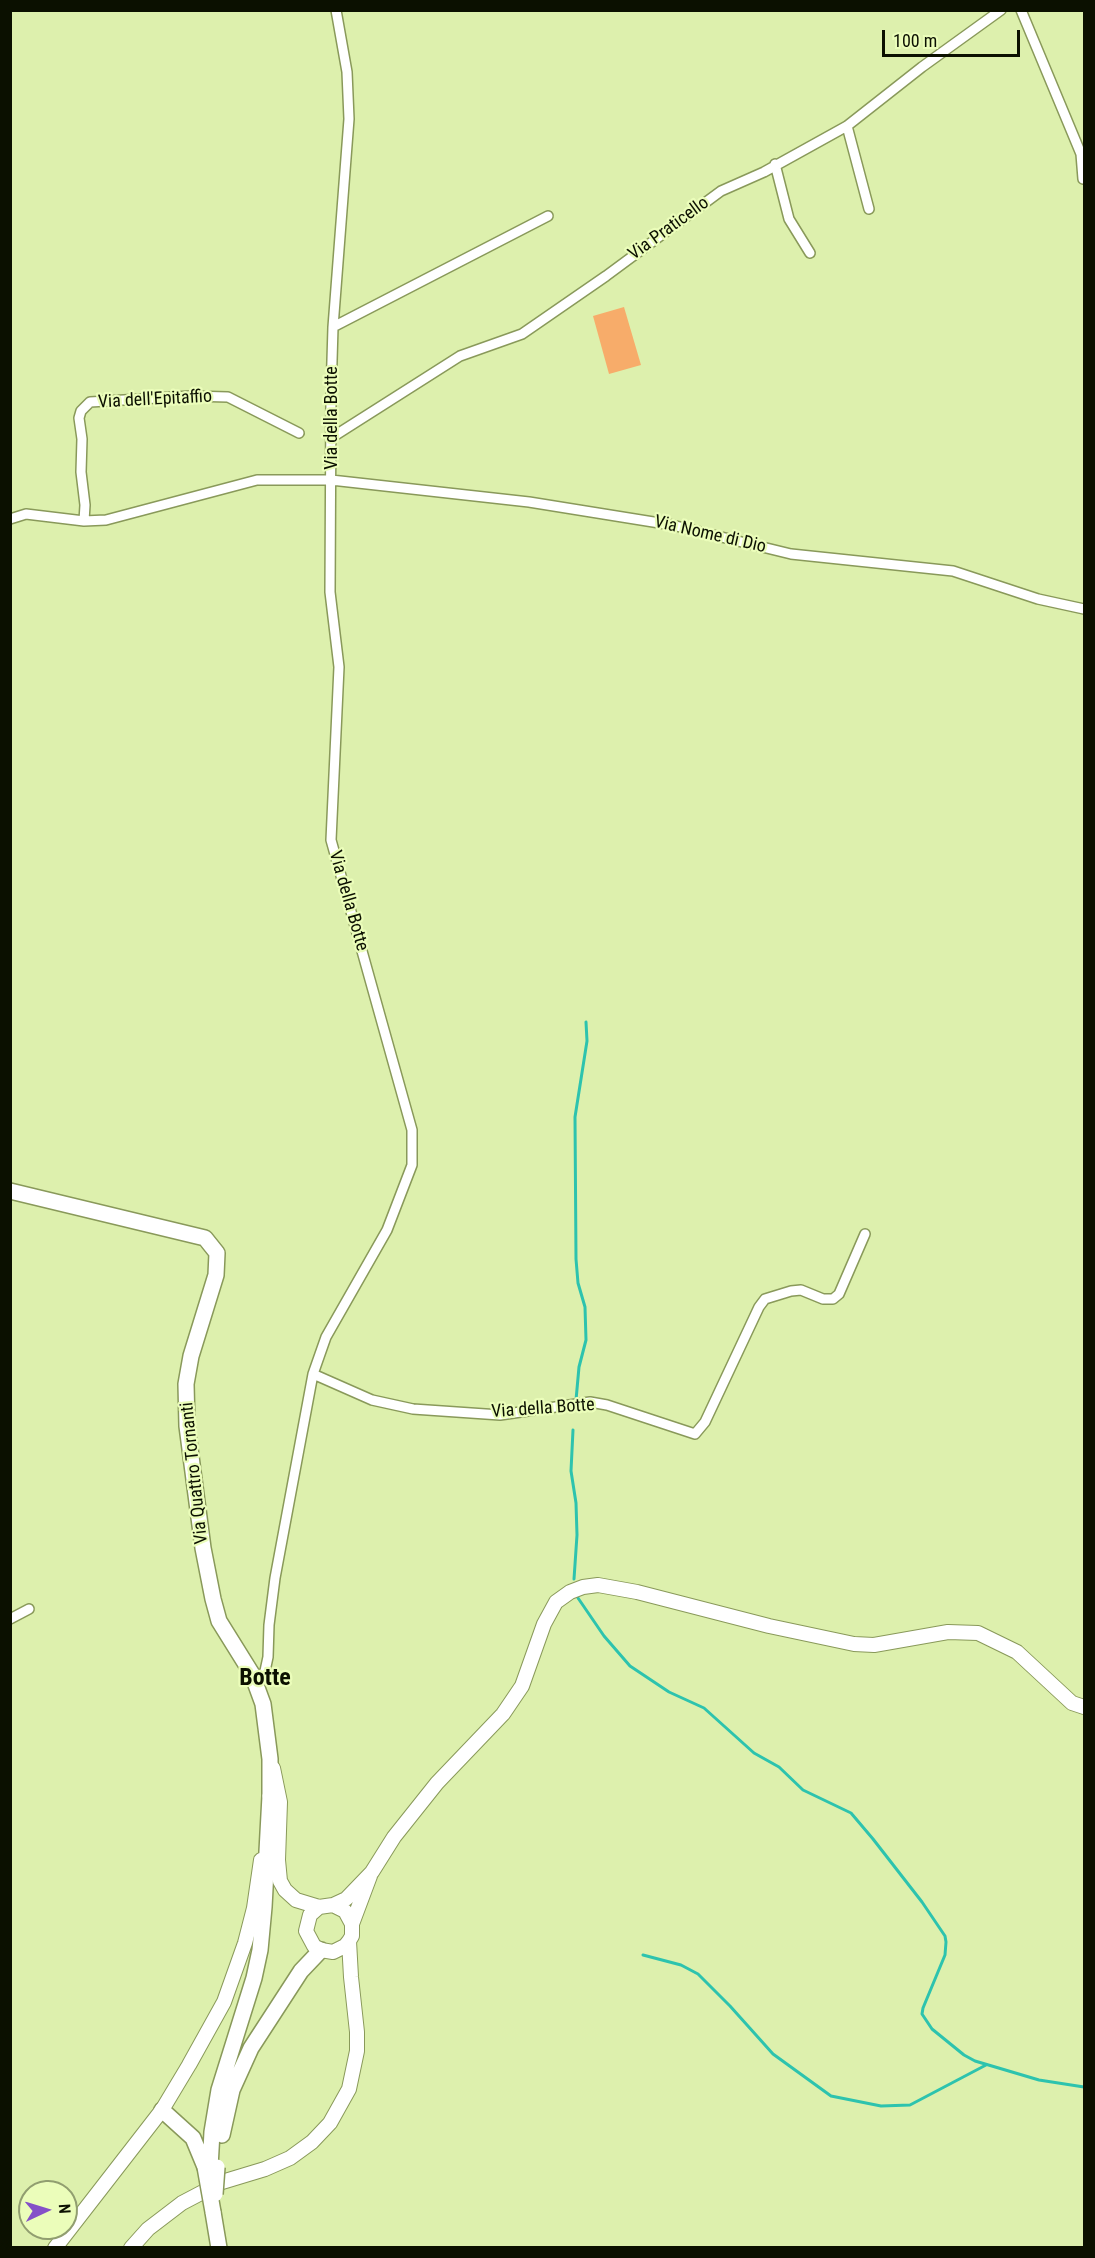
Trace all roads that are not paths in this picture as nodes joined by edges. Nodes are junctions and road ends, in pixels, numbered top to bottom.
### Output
1 (336, 10) edge
2 (1001, 10) edge
3 (1021, 10) edge
4 (848, 126) junction
5 (776, 164) junction
6 (1083, 178) edge
7 (868, 209) dead end
8 (548, 216) dead end
9 (810, 253) dead end
10 (333, 327) junction
11 (298, 433) dead end
12 (332, 438) junction
13 (331, 480) junction
14 (10, 519) edge
15 (84, 521) junction
16 (1084, 609) edge
17 (10, 1191) edge
18 (865, 1234) dead end
19 (313, 1374) junction
20 (29, 1609) dead end
21 (10, 1619) edge
22 (256, 1682) junction
23 (1084, 1707) edge
24 (270, 1759) junction
25 (270, 1796) junction
26 (372, 1872) junction
27 (326, 1906) junction
28 (352, 1924) junction
29 (349, 1941) junction
30 (327, 1951) junction
31 (351, 1977) junction
32 (162, 2110) junction
33 (211, 2167) junction
34 (55, 2247) edge
35 (131, 2247) edge
36 (219, 2247) edge

1 - 10 street, Via della Botte
2 - 4 street, Via Praticello
3 - 6 street
4 - 5 street, Via Praticello
4 - 7 street
5 - 9 street
5 - 12 street, Via Praticello
8 - 10 street
10 - 12 street, Via della Botte
11 - 15 street, Via dell'Epitaffio
12 - 13 street, Via della Botte
13 - 15 street
13 - 16 street, Via Nome di Dio
13 - 19 street, Via della Botte
14 - 15 street
17 - 22 main road, Via Quattro Tornanti
18 - 19 street, Via della Botte
19 - 22 street, Via della Botte
20 - 21 street
22 - 24 main road, Via Quattro Tornanti
23 - 26 main road
24 - 25 main road, Via Quattro Tornanti
24 - 27 main road
25 - 32 main road
25 - 33 main road, Via Quattro Tornanti
26 - 27 main road
26 - 28 main road
27 - 28 main road
27 - 30 main road
28 - 29 main road
29 - 30 main road
29 - 31 main road
30 - 31 main road
30 - 33 main road
31 - 35 main road
32 - 33 main road
32 - 34 main road
33 - 36 main road, bridge

